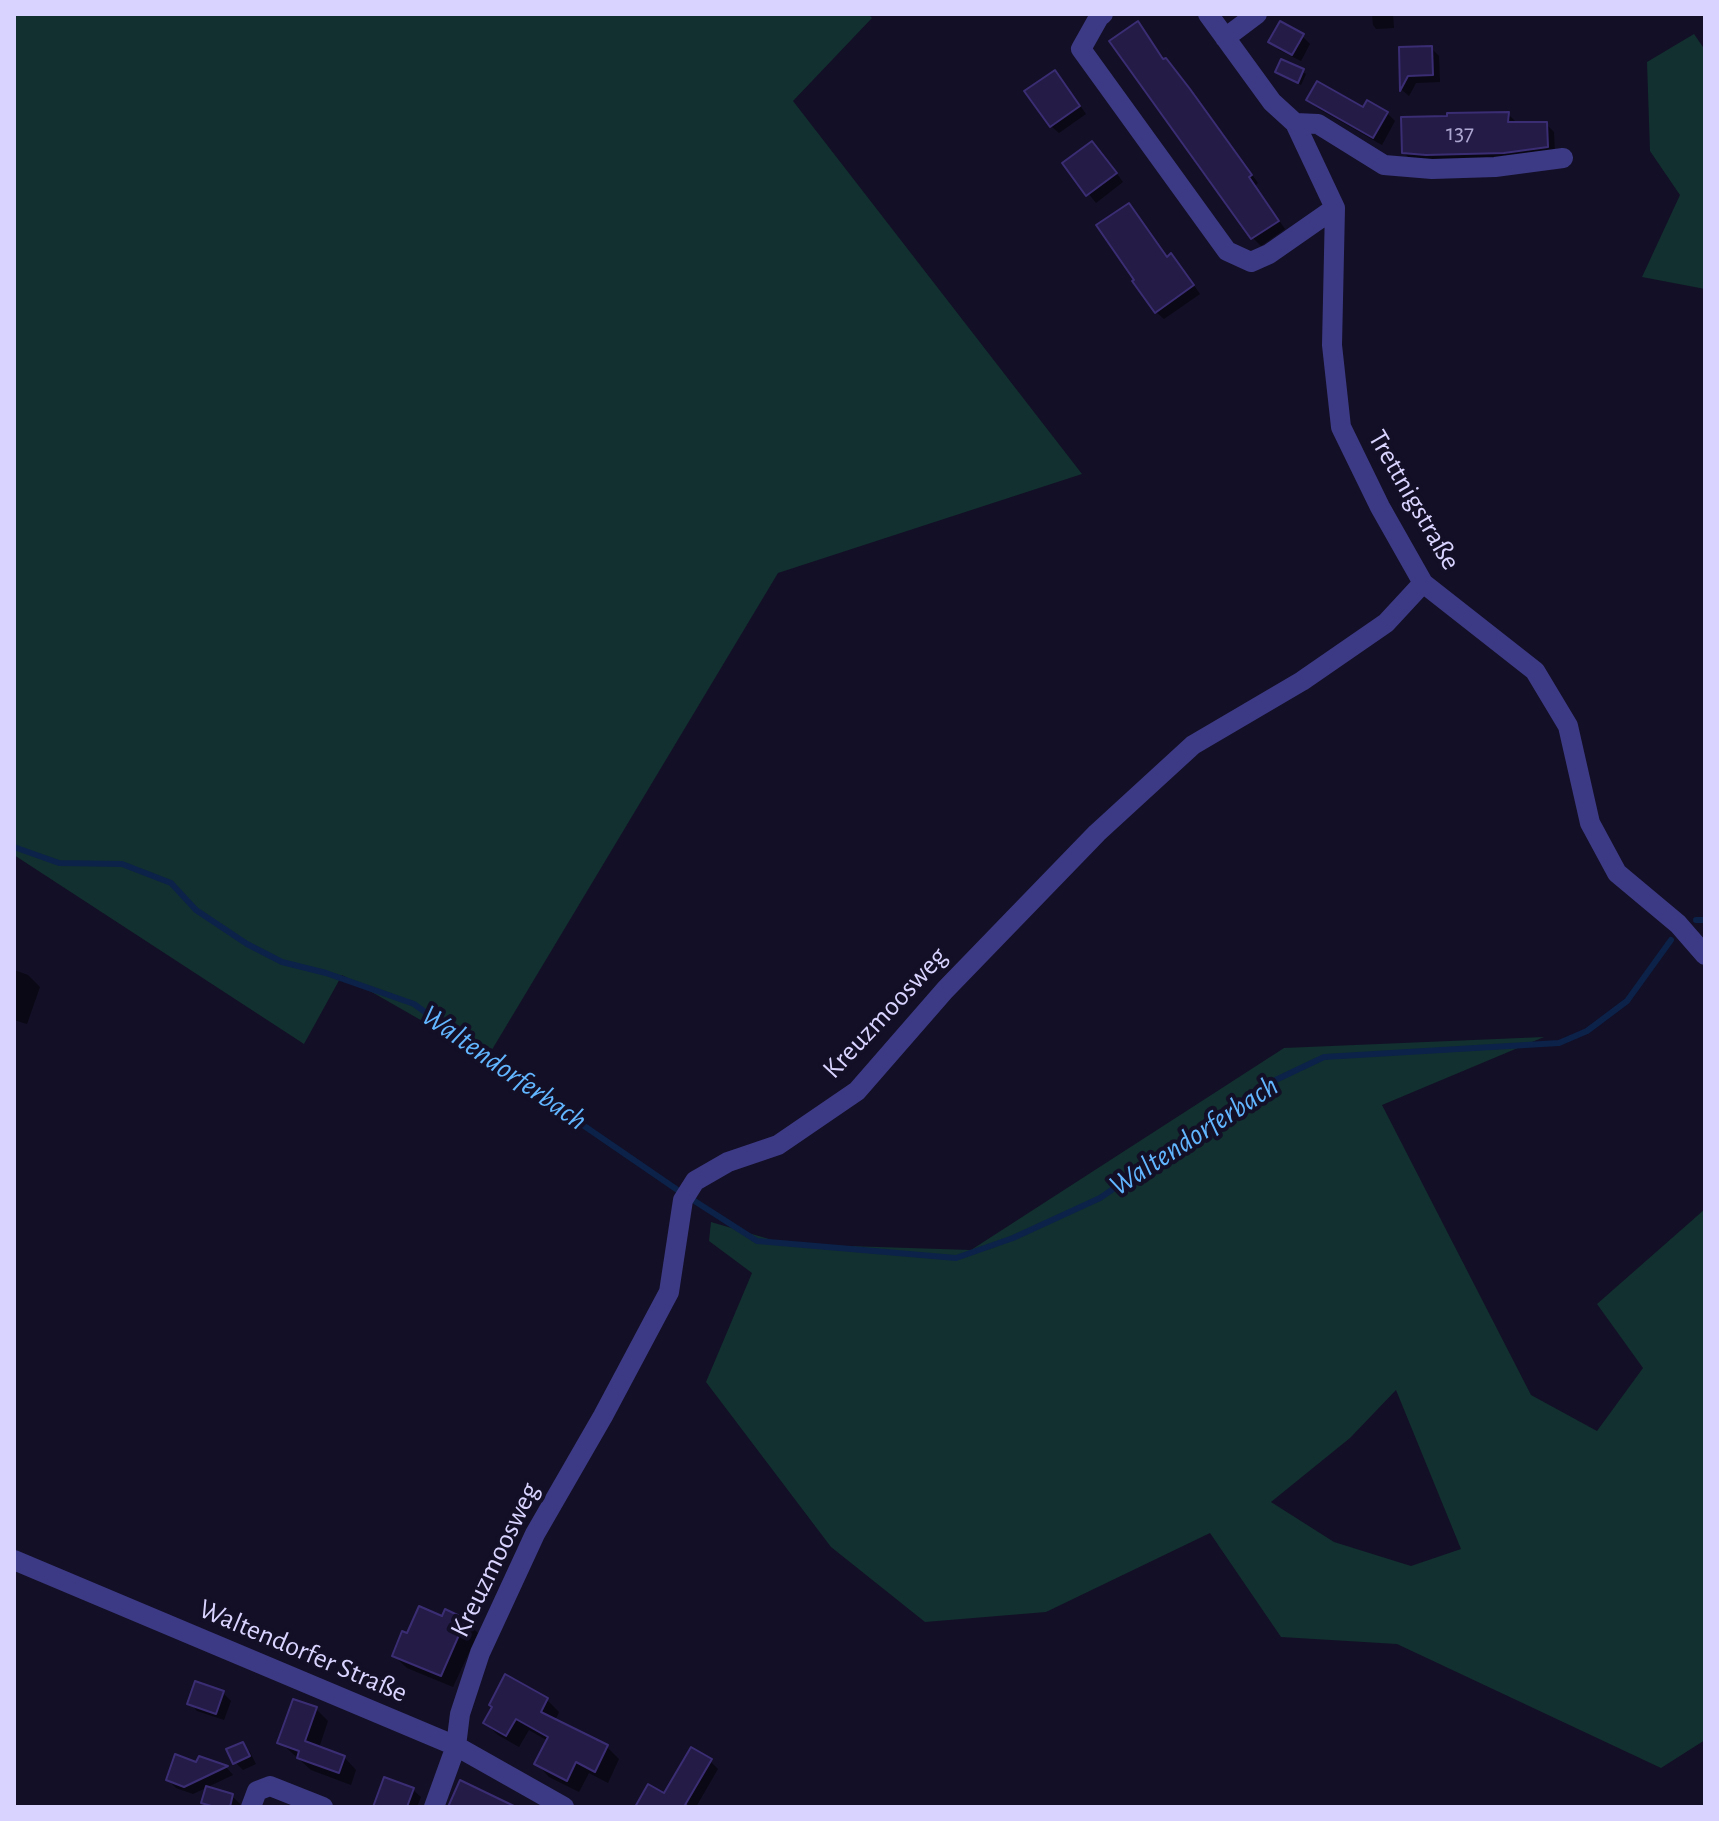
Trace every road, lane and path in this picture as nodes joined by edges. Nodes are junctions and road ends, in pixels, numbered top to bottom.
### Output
1 (1103, 14) edge
2 (1208, 14) edge
3 (1257, 14) edge
4 (1225, 38) junction
5 (1295, 123) junction
6 (1563, 158) dead end
7 (1335, 208) junction
8 (1423, 583) junction
9 (1705, 955) edge
10 (14, 1560) edge
11 (456, 1746) junction
12 (251, 1807) edge
13 (323, 1807) edge
14 (434, 1807) edge
15 (564, 1807) edge

1 - 7 street
2 - 4 street, Trettnigstraße
3 - 4 street
4 - 5 street, Trettnigstraße
5 - 6 street, Trettnigstraße
5 - 7 street, Trettnigstraße
7 - 8 street, Trettnigstraße
8 - 9 street, Trettnigstraße
8 - 11 street, Kreuzmoosweg
10 - 11 street, Waltendorfer Straße
11 - 14 street, Kreuzmoosweg
11 - 15 street, Waltendorfer Straße
12 - 13 street

